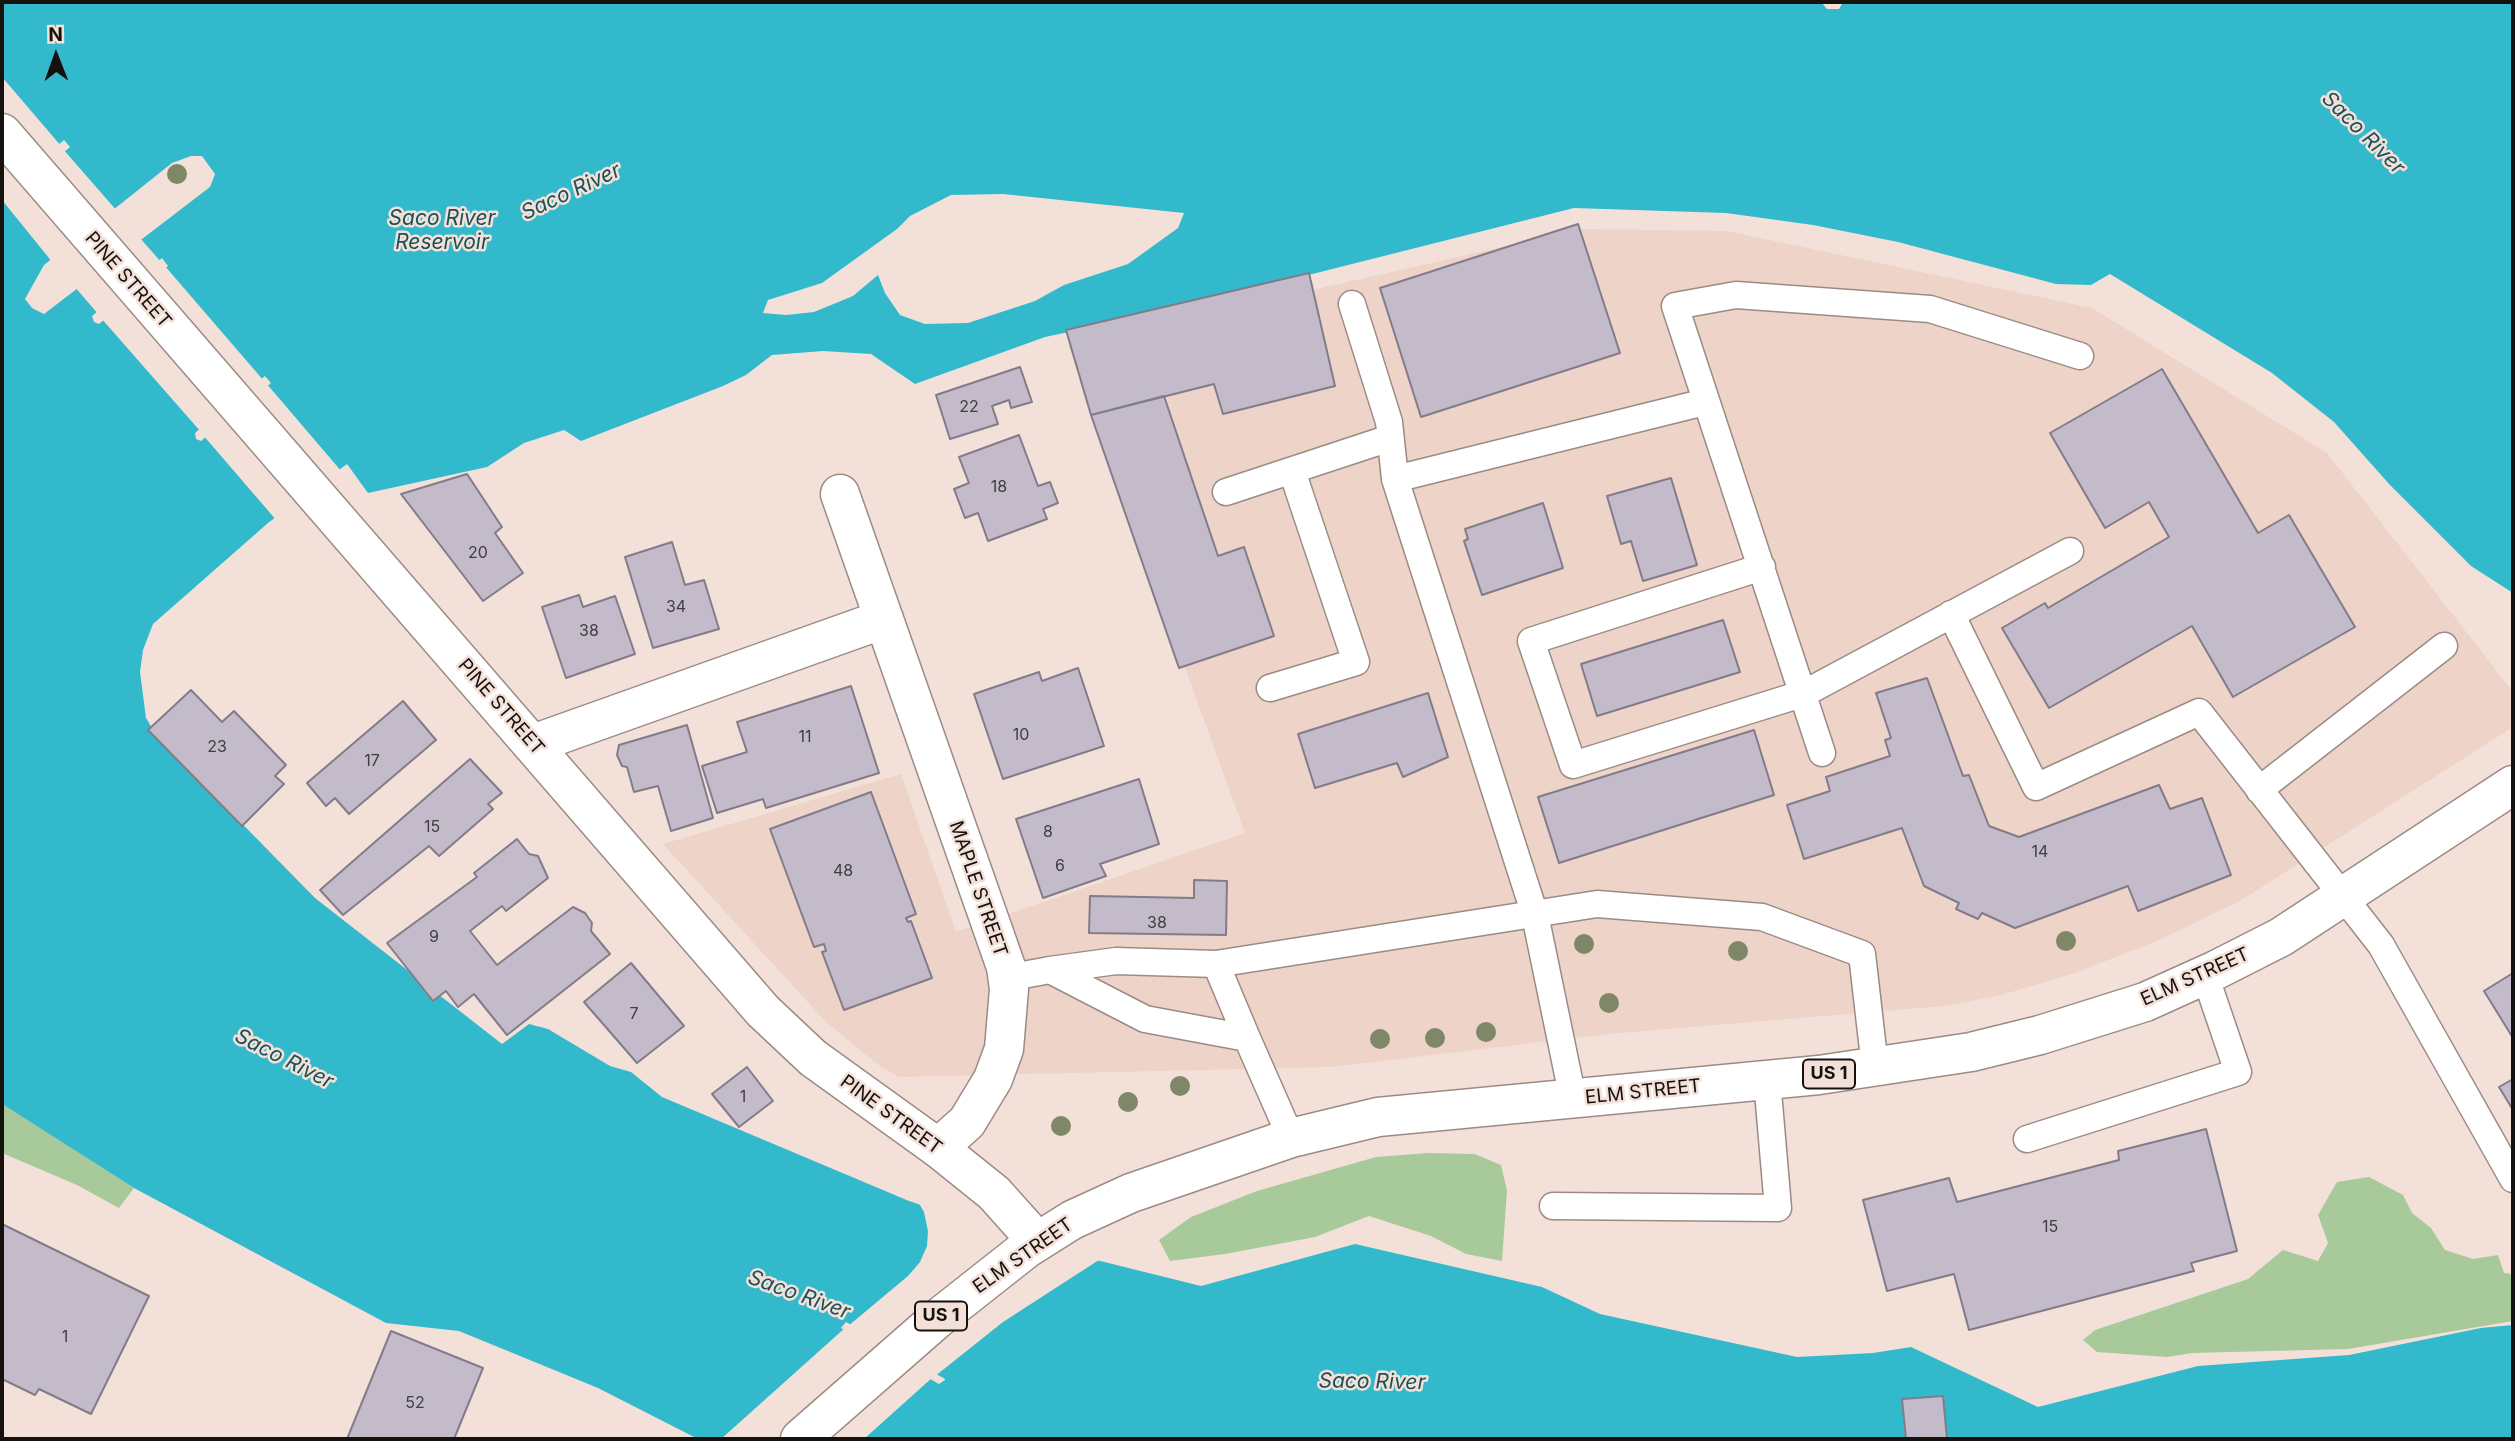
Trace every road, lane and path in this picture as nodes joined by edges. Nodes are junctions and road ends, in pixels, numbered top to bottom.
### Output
1 (2, 133) edge
2 (1352, 304) dead end
3 (2080, 356) dead end
4 (1705, 402) junction
5 (1390, 438) junction
6 (1292, 471) junction
7 (1395, 479) junction
8 (1226, 492) dead end
9 (840, 494) dead end
10 (2070, 551) dead end
11 (1762, 567) junction
12 (1951, 614) junction
13 (884, 619) junction
14 (2444, 646) dead end
15 (1270, 688) dead end
16 (1805, 693) junction
17 (533, 744) junction
18 (1822, 753) dead end
19 (2513, 785) edge
20 (2259, 790) junction
21 (2342, 898) junction
22 (1535, 915) junction
23 (1216, 964) junction
24 (1049, 970) junction
25 (2205, 975) junction
26 (1007, 978) junction
27 (1247, 1038) junction
28 (1875, 1067) junction
29 (1767, 1080) junction
30 (1573, 1099) junction
31 (1291, 1138) junction
32 (2027, 1139) dead end
33 (939, 1148) junction
34 (2513, 1179) edge
35 (1553, 1206) dead end
36 (1037, 1241) junction
37 (800, 1439) edge

1 - 17 street, PINE STREET
2 - 5 lane
3 - 4 lane
4 - 7 lane
4 - 11 lane
5 - 6 lane
5 - 7 lane
6 - 8 lane
6 - 15 lane
7 - 22 lane
9 - 13 street, MAPLE STREET
10 - 12 lane
11 - 16 lane
11 - 16 lane
12 - 16 lane
12 - 20 lane
13 - 17 street
13 - 26 street, MAPLE STREET
14 - 20 lane
16 - 18 lane
17 - 33 street, PINE STREET
19 - 21 street, ELM STREET / US 1
20 - 21 lane
21 - 25 street, ELM STREET / US 1
21 - 34 lane
22 - 23 lane
22 - 28 lane
22 - 30 lane
23 - 24 lane
23 - 27 lane
24 - 26 lane
24 - 27 lane
25 - 28 street, ELM STREET / US 1
25 - 32 lane
26 - 33 street, MAPLE STREET
27 - 31 lane
28 - 29 street, ELM STREET / US 1
29 - 30 street, ELM STREET / US 1
29 - 35 lane
30 - 31 street, ELM STREET / US 1
31 - 36 street, ELM STREET / US 1
33 - 36 street, PINE STREET
36 - 37 street, ELM STREET / US 1

